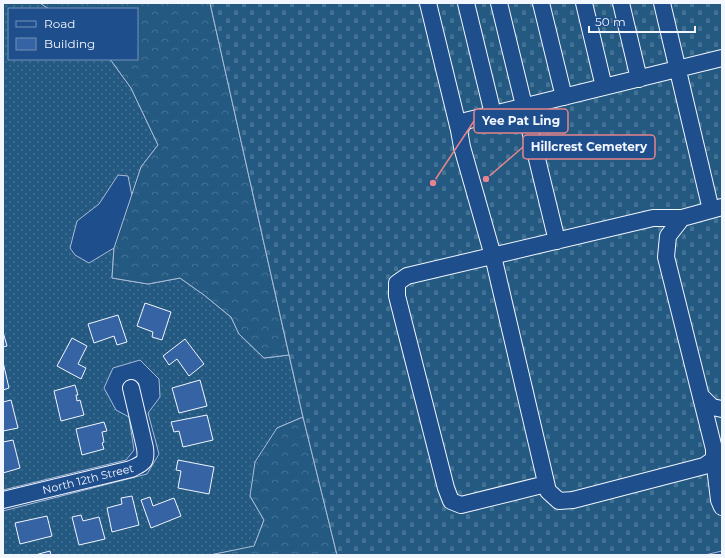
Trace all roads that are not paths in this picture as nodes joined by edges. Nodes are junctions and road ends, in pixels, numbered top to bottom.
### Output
1 (428, 3) edge
2 (466, 3) edge
3 (499, 3) edge
4 (541, 3) edge
5 (584, 3) edge
6 (621, 3) edge
7 (662, 3) edge
8 (722, 58) edge
9 (678, 69) junction
10 (639, 78) junction
11 (604, 87) junction
12 (564, 97) junction
13 (524, 107) junction
14 (493, 114) junction
15 (459, 130) junction
16 (716, 208) edge
17 (682, 218) junction
18 (556, 241) junction
19 (493, 256) junction
20 (131, 388) dead end
21 (701, 396) junction
22 (722, 409) edge
23 (717, 461) edge
24 (546, 484) junction
25 (3, 500) edge
26 (722, 507) edge

1 - 15 street
2 - 14 street
3 - 13 street
4 - 12 street
5 - 11 street
6 - 10 street
7 - 9 street
8 - 9 street
9 - 10 street
9 - 16 street
10 - 11 street
11 - 12 street
12 - 13 street
13 - 14 street
13 - 18 street
14 - 15 street
15 - 19 street
16 - 17 street
17 - 18 street
17 - 21 street
18 - 19 street
19 - 24 street
19 - 24 street
20 - 25 street, North 12th Street
21 - 22 street
21 - 23 street
23 - 24 street
23 - 26 street

